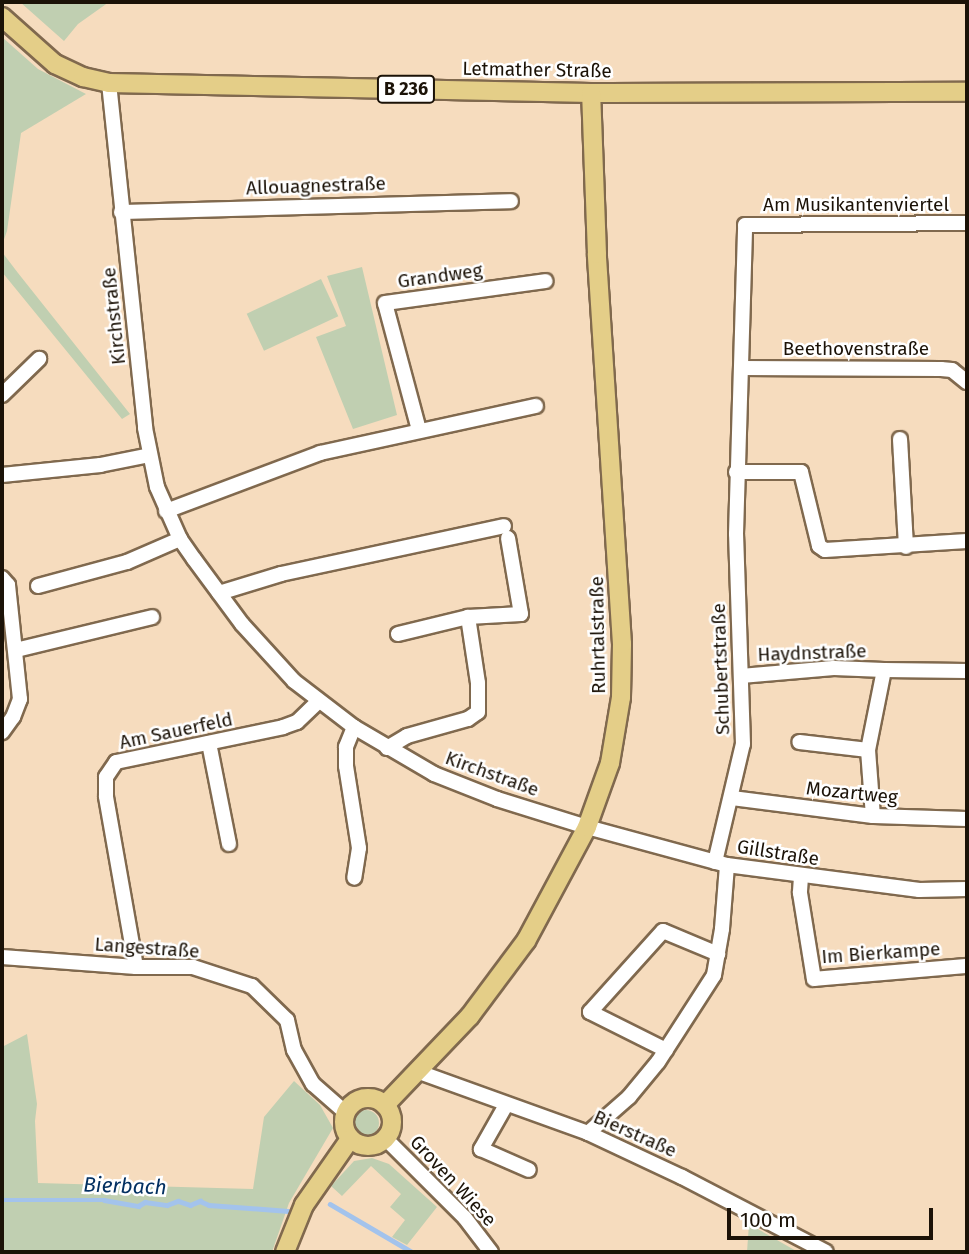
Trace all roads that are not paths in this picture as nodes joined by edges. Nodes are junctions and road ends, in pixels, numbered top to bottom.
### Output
1 (2, 17) edge
2 (109, 83) junction
3 (967, 92) edge
4 (591, 93) junction
5 (511, 201) dead end
6 (121, 212) junction
7 (967, 223) edge
8 (746, 225) joint
9 (547, 281) dead end
10 (39, 359) dead end
11 (741, 368) junction
12 (967, 382) edge
13 (2, 395) edge
14 (536, 406) dead end
15 (419, 430) junction
16 (900, 439) dead end
17 (150, 455) junction
18 (3, 471) edge
19 (736, 472) junction
20 (166, 511) junction
21 (180, 539) junction
22 (967, 541) edge
23 (906, 547) junction
24 (2, 578) edge
25 (38, 586) dead end
26 (219, 593) junction
27 (152, 617) dead end
28 (468, 617) junction
29 (398, 634) dead end
30 (11, 641) edge
31 (884, 670) junction
32 (967, 671) edge
33 (741, 676) junction
34 (318, 702) junction
35 (354, 727) junction
36 (2, 732) edge
37 (799, 742) dead end
38 (209, 743) junction
39 (387, 748) junction
40 (868, 750) junction
41 (732, 798) junction
42 (873, 816) junction
43 (967, 819) edge
44 (587, 827) junction
45 (229, 844) dead end
46 (721, 863) junction
47 (801, 877) junction
48 (355, 878) dead end
49 (967, 888) edge
50 (718, 954) junction
51 (2, 957) edge
52 (136, 967) junction
53 (967, 967) edge
54 (666, 1050) junction
55 (418, 1072) junction
56 (385, 1105) junction
57 (506, 1105) junction
58 (346, 1113) junction
59 (588, 1133) junction
60 (385, 1138) junction
61 (350, 1139) junction
62 (529, 1170) dead end
63 (285, 1252) edge
64 (491, 1252) edge
65 (826, 1252) edge

1 - 2 main road, Letmather Straße / B 236
2 - 4 main road, Letmather Straße / B 236
2 - 6 street, Kirchstraße
3 - 4 main road, Letmather Straße / B 236
4 - 44 main road, Ruhrtalstraße
5 - 6 street, Allouagnestraße
6 - 17 street, Kirchstraße
7 - 8 street, Am Musikantenviertel
8 - 11 street, Schubertstraße
9 - 15 street, Grandweg
10 - 13 street
11 - 12 street, Beethovenstraße
11 - 19 street, Schubertstraße
14 - 15 street
15 - 20 street
16 - 23 street
17 - 18 street
17 - 20 street, Kirchstraße
19 - 23 street
19 - 33 street, Schubertstraße
20 - 21 street, Kirchstraße
21 - 25 street
21 - 26 street, Kirchstraße
22 - 23 street
24 - 30 street
26 - 28 street
26 - 34 street, Kirchstraße
27 - 30 street
28 - 29 street
28 - 39 street, Kirchstraße
30 - 36 street
31 - 32 street, Haydnstraße
31 - 33 street, Haydnstraße
31 - 40 street, Haydnstraße
33 - 41 street, Schubertstraße
34 - 35 street, Kirchstraße
34 - 38 street, Am Sauerfeld
35 - 39 street, Kirchstraße
35 - 48 street
37 - 40 street
38 - 45 street
38 - 52 street, Am Sauerfeld
39 - 44 street, Kirchstraße
40 - 42 street, Haydnstraße
41 - 42 street, Mozartweg
41 - 46 street, Schubertstraße
42 - 43 street, Mozartweg
44 - 46 street, Gillstraße
44 - 55 main road, Ruhrtalstraße
46 - 47 street, Gillstraße
46 - 50 street, Schubertstraße
47 - 49 street, Gillstraße
47 - 53 street, Im Bierkampe
50 - 54 street, Schubertstraße
50 - 54 street
51 - 52 street, Langestraße
52 - 58 street, Langestraße
54 - 59 street, Schubertstraße
55 - 56 main road, Ruhrtalstraße
55 - 57 street, Bierstraße
56 - 58 main road
56 - 60 main road
57 - 59 street, Bierstraße
57 - 62 street
58 - 61 main road
59 - 65 street, Bierstraße
60 - 61 main road
60 - 64 street, Groven Wiese
61 - 63 main road

